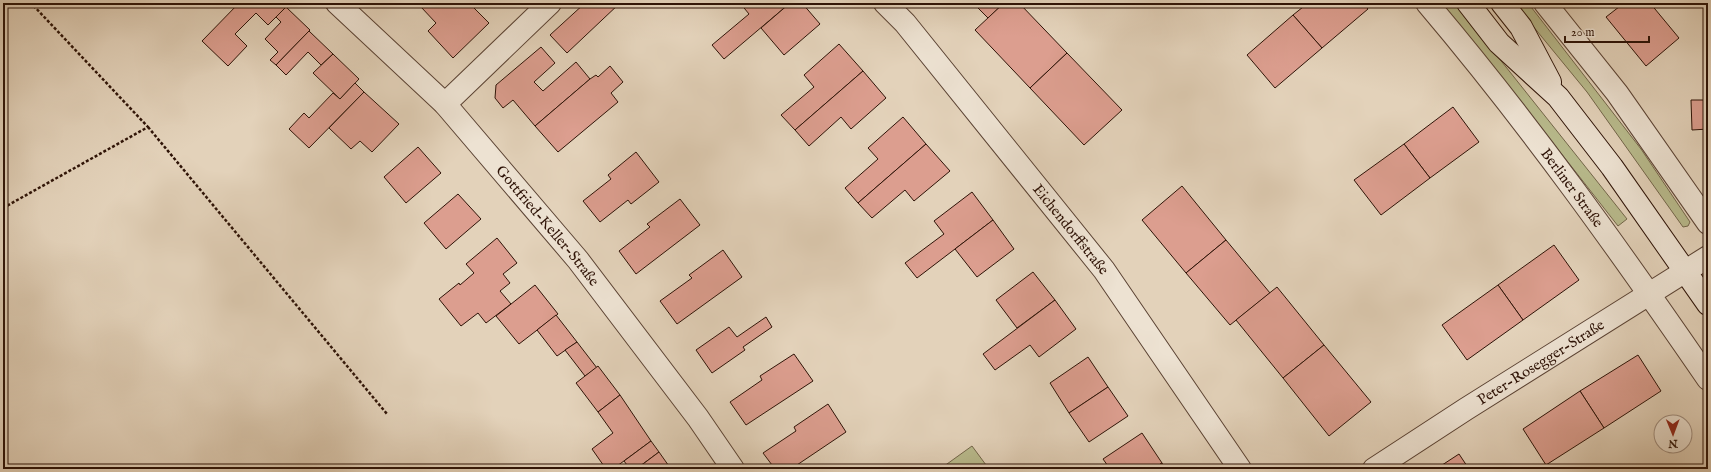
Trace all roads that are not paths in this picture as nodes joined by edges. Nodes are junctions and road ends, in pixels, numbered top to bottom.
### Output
1 (337, 3) edge
2 (550, 3) edge
3 (886, 3) edge
4 (1427, 3) edge
5 (1468, 3) edge
6 (1502, 3) edge
7 (1545, 3) edge
8 (1558, 97) junction
9 (445, 104) junction
10 (1708, 223) edge
11 (1708, 257) edge
12 (1685, 270) junction
13 (1648, 294) junction
14 (1708, 304) edge
15 (1708, 379) edge
16 (733, 469) edge
17 (1240, 469) edge
18 (1374, 469) edge

1 - 9 street, Gottfried-Keller-Straße
2 - 9 street
3 - 17 street, Eichendorffstraße
4 - 13 street, Berliner Straße
5 - 8 street
6 - 8 street
7 - 10 street
8 - 12 street
9 - 16 street, Gottfried-Keller-Straße
11 - 12 street, Peter-Rosegger-Straße
12 - 13 street, Peter-Rosegger-Straße
12 - 14 street
13 - 15 street, Berliner Straße
13 - 18 street, Peter-Rosegger-Straße

